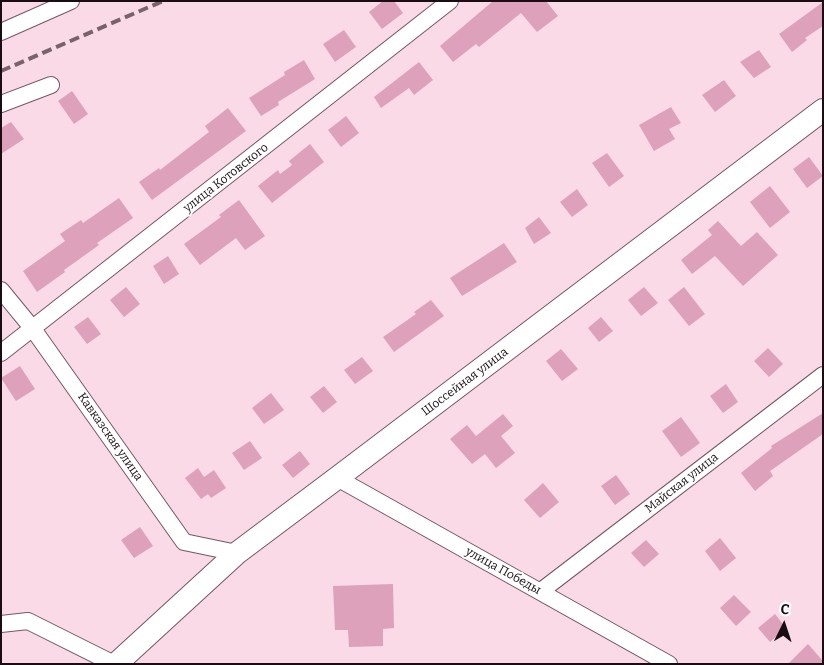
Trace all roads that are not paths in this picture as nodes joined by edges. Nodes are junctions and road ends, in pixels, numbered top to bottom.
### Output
1 (71, 1) edge
2 (450, 1) edge
3 (1, 32) edge
4 (51, 85) dead end
5 (1, 104) edge
6 (823, 110) edge
7 (1, 290) edge
8 (33, 329) junction
9 (1, 353) edge
10 (823, 375) edge
11 (338, 478) junction
12 (237, 553) junction
13 (541, 591) junction
14 (1, 624) edge
15 (115, 664) edge
16 (669, 664) edge

1 - 3 street
2 - 8 street, улица Котовского
4 - 5 street
6 - 11 main road, Шоссейная улица
7 - 8 street, Кавказская улица
8 - 9 street, улица Котовского
8 - 12 street, Кавказская улица
10 - 13 street, Майская улица
11 - 12 main road, Шоссейная улица
11 - 13 street, улица Победы
12 - 15 main road, Шоссейная улица
13 - 16 street, улица Победы
14 - 15 street

